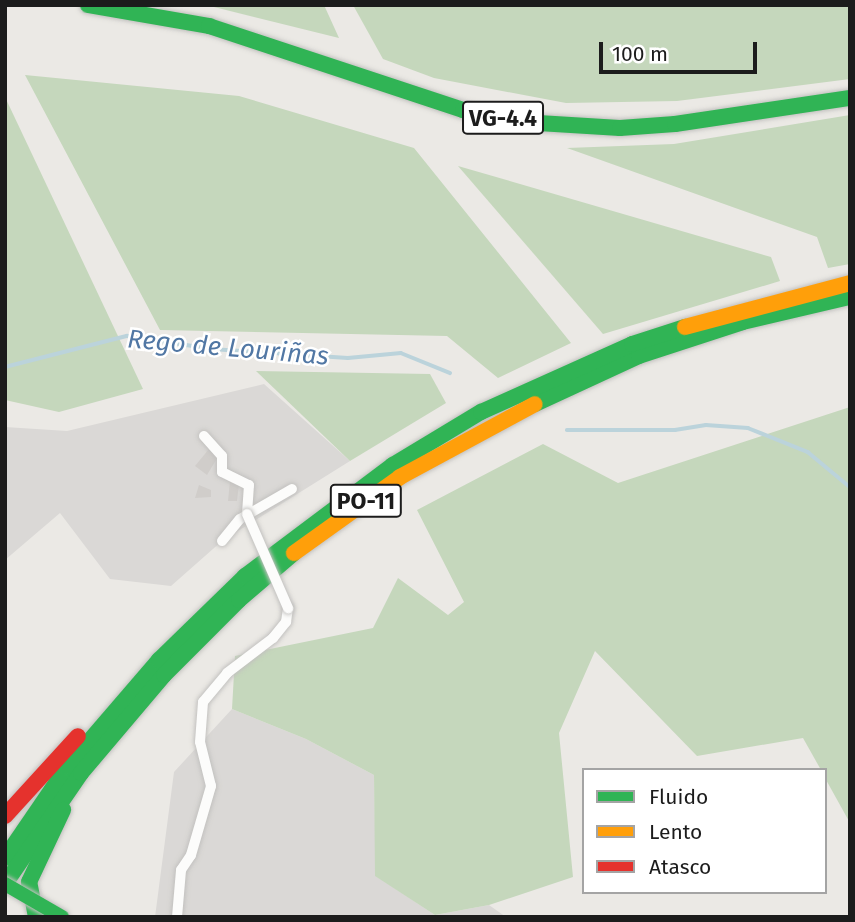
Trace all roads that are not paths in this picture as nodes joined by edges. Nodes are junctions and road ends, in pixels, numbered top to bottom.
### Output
1 (88, 5) edge
2 (850, 98) edge
3 (850, 283) edge
4 (850, 297) edge
5 (204, 436) dead end
6 (292, 489) dead end
7 (247, 514) junction
8 (222, 541) dead end
9 (159, 660) junction
10 (81, 773) junction
11 (5, 816) edge
12 (5, 858) edge
13 (5, 884) edge
14 (36, 917) edge
15 (62, 917) edge
16 (177, 917) edge

1 - 2 main road, VG-4.4
3 - 9 main road, PO-11
4 - 10 main road, PO-11
5 - 7 street
6 - 7 street
7 - 8 street
7 - 16 street, bridge
9 - 11 main road
9 - 12 main road, PO-11
10 - 13 main road, PO-11
10 - 14 main road
13 - 15 main road, bridge

